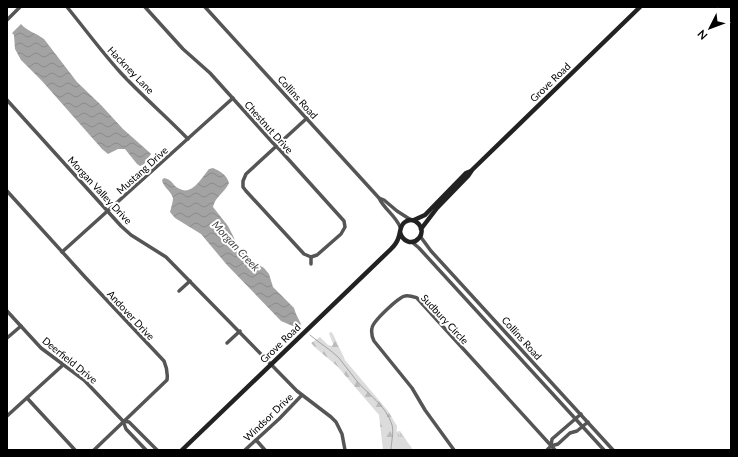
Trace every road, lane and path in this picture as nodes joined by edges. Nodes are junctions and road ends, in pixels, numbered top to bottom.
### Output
1 (20, 7) edge
2 (68, 7) edge
3 (144, 7) edge
4 (205, 7) edge
5 (640, 7) edge
6 (7, 20) edge
7 (233, 98) junction
8 (7, 100) edge
9 (307, 118) junction
10 (188, 139) junction
11 (276, 146) junction
12 (472, 170) junction
13 (7, 191) edge
14 (379, 198) junction
15 (108, 212) junction
16 (412, 220) junction
17 (421, 229) junction
18 (400, 230) junction
19 (420, 236) junction
20 (410, 241) junction
21 (391, 249) junction
22 (62, 252) junction
23 (311, 257) junction
24 (311, 264) dead end
25 (190, 280) junction
26 (179, 291) dead end
27 (7, 311) edge
28 (21, 326) junction
29 (240, 331) junction
30 (7, 338) edge
31 (227, 343) dead end
32 (272, 364) junction
33 (63, 365) junction
34 (302, 395) junction
35 (27, 398) junction
36 (581, 414) junction
37 (7, 416) edge
38 (575, 419) junction
39 (123, 421) junction
40 (588, 422) junction
41 (582, 427) junction
42 (256, 440) junction
43 (551, 446) junction
44 (75, 450) edge
45 (94, 450) edge
46 (146, 450) edge
47 (157, 450) edge
48 (182, 450) edge
49 (245, 450) edge
50 (265, 450) edge
51 (345, 450) edge
52 (454, 450) edge
53 (547, 450) edge
54 (555, 450) edge
55 (604, 450) edge
56 (613, 450) edge

1 - 6 street
2 - 10 street, Hackney Lane
3 - 7 street, Chestnut Drive
4 - 9 street, Collins Road
5 - 12 street, Grove Road
7 - 10 street, Mustang Drive
7 - 11 street, Chestnut Drive
8 - 15 street, Morgan Valley Drive
9 - 11 street
9 - 14 street, Collins Road
10 - 15 street, Mustang Drive
11 - 23 street
11 - 23 street, Chestnut Drive
12 - 16 street, Grove Road
12 - 17 street, Grove Road
13 - 22 street, Andover Drive
14 - 16 street, Collins Road
14 - 18 street, Collins Road
15 - 22 street, Mustang Drive
15 - 25 street, Morgan Valley Drive
16 - 17 street
16 - 18 street
17 - 19 street
18 - 20 street
18 - 21 street, Grove Road
19 - 20 street
19 - 36 street, Collins Road
20 - 21 street, Grove Road
20 - 38 street, Collins Road
21 - 32 street, Grove Road
22 - 39 street, Andover Drive
23 - 24 street
25 - 26 street
25 - 29 street, Morgan Valley Drive
27 - 28 street, Deerfield Drive
28 - 30 street
28 - 33 street, Deerfield Drive
29 - 31 street
29 - 32 street, Morgan Valley Drive
32 - 34 street, Morgan Valley Drive
32 - 48 street, Grove Road
33 - 35 street
33 - 39 street, Deerfield Drive
34 - 42 street, Windsor Drive
34 - 51 street, Morgan Valley Drive
35 - 37 street
35 - 44 street
36 - 38 street
36 - 40 street, Collins Road
38 - 41 street, Collins Road
38 - 43 street
39 - 45 street, Andover Drive
39 - 46 street
39 - 47 street
40 - 41 street
40 - 56 street, Collins Road
41 - 43 street
41 - 55 street, Collins Road
42 - 49 street, Windsor Drive
42 - 50 street
43 - 52 street, Sudbury Circle
43 - 53 street
43 - 54 street, Sudbury Circle

